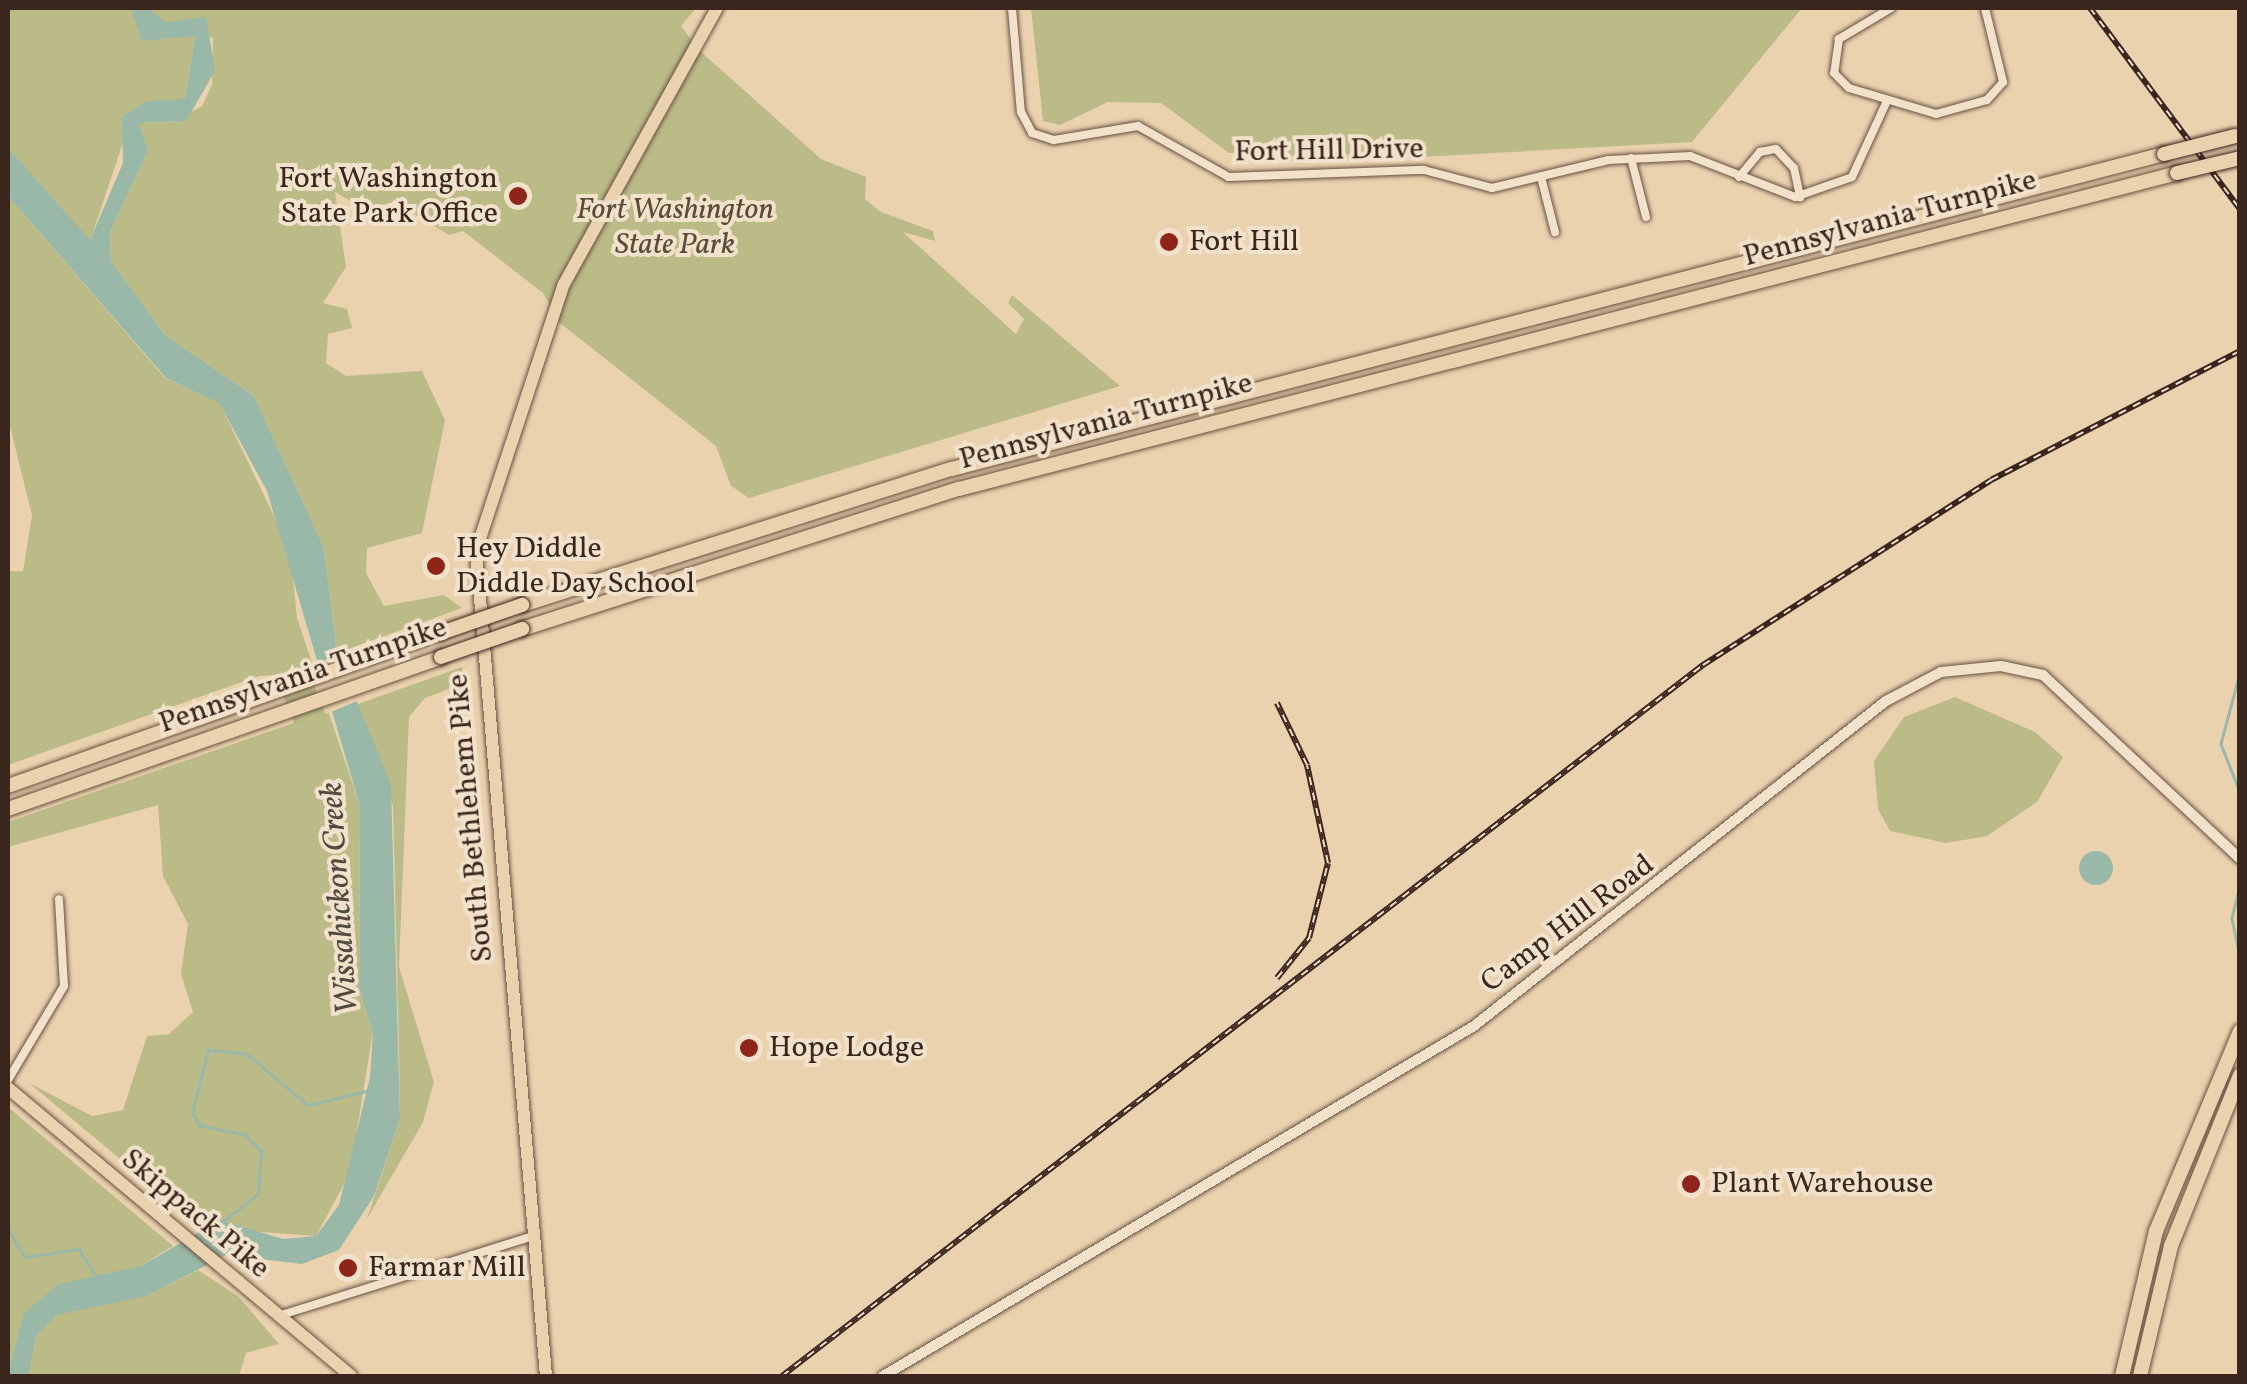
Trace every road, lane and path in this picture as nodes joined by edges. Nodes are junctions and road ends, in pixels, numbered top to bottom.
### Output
1 (716, 8) edge
2 (1012, 8) edge
3 (1892, 8) edge
4 (1985, 8) edge
5 (1886, 103) junction
6 (2237, 136) edge
7 (1630, 158) junction
8 (2240, 158) edge
9 (1541, 177) junction
10 (1740, 177) junction
11 (1800, 197) junction
12 (1646, 217) dead end
13 (1555, 232) dead end
14 (8, 786) edge
15 (8, 810) edge
16 (2239, 858) edge
17 (60, 899) dead end
18 (2240, 1031) edge
19 (2240, 1075) edge
20 (8, 1080) edge
21 (8, 1088) edge
22 (534, 1236) junction
23 (278, 1316) junction
24 (351, 1376) edge
25 (546, 1376) edge
26 (883, 1376) edge
27 (2122, 1376) edge
28 (2140, 1376) edge

1 - 22 main road, South Bethlehem Pike
2 - 9 street, Fort Hill Drive
3 - 5 street
4 - 5 street
5 - 11 street
6 - 14 highway, Pennsylvania Turnpike, bridge
7 - 9 street, Fort Hill Drive
7 - 10 street, Fort Hill Drive
7 - 12 street
8 - 15 highway, Pennsylvania Turnpike, bridge
9 - 13 street
10 - 11 street, Fort Hill Drive
10 - 11 street
16 - 26 street, Camp Hill Road
17 - 20 street
18 - 27 highway
19 - 28 highway
21 - 23 main road, Skippack Pike
22 - 23 street
22 - 25 main road, South Bethlehem Pike
23 - 24 main road, Skippack Pike

